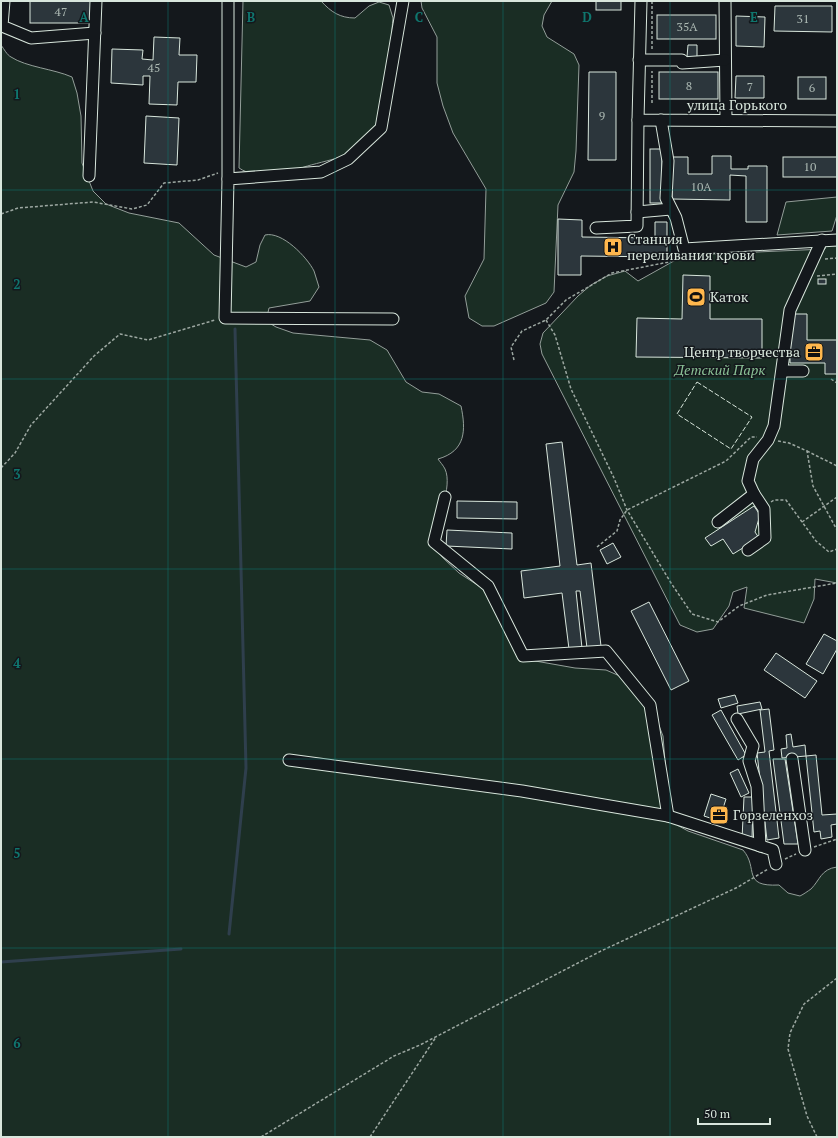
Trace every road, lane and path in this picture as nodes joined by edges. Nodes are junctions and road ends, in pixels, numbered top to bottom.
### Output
1 (4, 1) edge
2 (96, 1) edge
3 (228, 1) edge
4 (403, 1) edge
5 (641, 1) edge
6 (725, 1) edge
7 (95, 33) junction
8 (639, 60) junction
9 (725, 60) junction
10 (638, 120) junction
11 (661, 120) junction
12 (726, 120) junction
13 (837, 121) edge
14 (228, 174) junction
15 (89, 176) dead end
16 (671, 209) junction
17 (637, 212) junction
18 (1, 214) edge
19 (596, 228) dead end
20 (822, 240) junction
21 (837, 240) edge
22 (684, 249) junction
23 (837, 274) edge
24 (817, 276) dead end
25 (225, 318) junction
26 (393, 319) dead end
27 (546, 320) junction
28 (514, 360) dead end
29 (783, 371) junction
30 (804, 371) dead end
31 (832, 379) dead end
32 (837, 383) edge
33 (768, 440) junction
34 (807, 451) junction
35 (837, 466) edge
36 (1, 468) edge
37 (754, 494) junction
38 (445, 497) dead end
39 (837, 497) edge
40 (824, 506) junction
41 (764, 508) junction
42 (627, 510) junction
43 (718, 522) dead end
44 (802, 522) junction
45 (837, 530) edge
46 (597, 547) dead end
47 (837, 549) edge
48 (748, 550) dead end
49 (837, 583) edge
50 (737, 719) dead end
51 (792, 759) dead end
52 (289, 760) dead end
53 (668, 816) junction
54 (837, 840) edge
55 (760, 846) junction
56 (805, 850) junction
57 (776, 864) junction
58 (837, 978) edge
59 (436, 1037) junction
60 (261, 1137) edge
61 (370, 1137) edge
62 (817, 1137) edge

1 - 7 street
2 - 7 street
3 - 14 street
4 - 14 street
5 - 8 street
6 - 9 street
7 - 15 street
8 - 9 street
8 - 10 street
9 - 12 street
10 - 11 street, улица Горького
10 - 17 street
11 - 12 street, улица Горького
11 - 16 street
12 - 13 street, улица Горького
14 - 18 path
14 - 25 street
16 - 17 street
16 - 22 street
17 - 19 street
20 - 21 street
20 - 22 street
20 - 29 street
22 - 27 path
23 - 24 path
25 - 26 street
25 - 36 path
27 - 28 path
27 - 42 path
29 - 30 street
29 - 33 street
31 - 32 path
33 - 34 path
33 - 37 street
33 - 42 path
34 - 35 path
34 - 40 path
37 - 41 street
37 - 43 street
38 - 53 street
39 - 40 path
40 - 44 path
40 - 45 path
41 - 44 path
41 - 48 street
42 - 46 path
42 - 49 path
44 - 47 path
50 - 55 street
51 - 56 street
52 - 53 street
53 - 55 street
54 - 56 path
55 - 57 street
56 - 57 path
57 - 59 path
58 - 62 path
59 - 60 path
59 - 61 path

